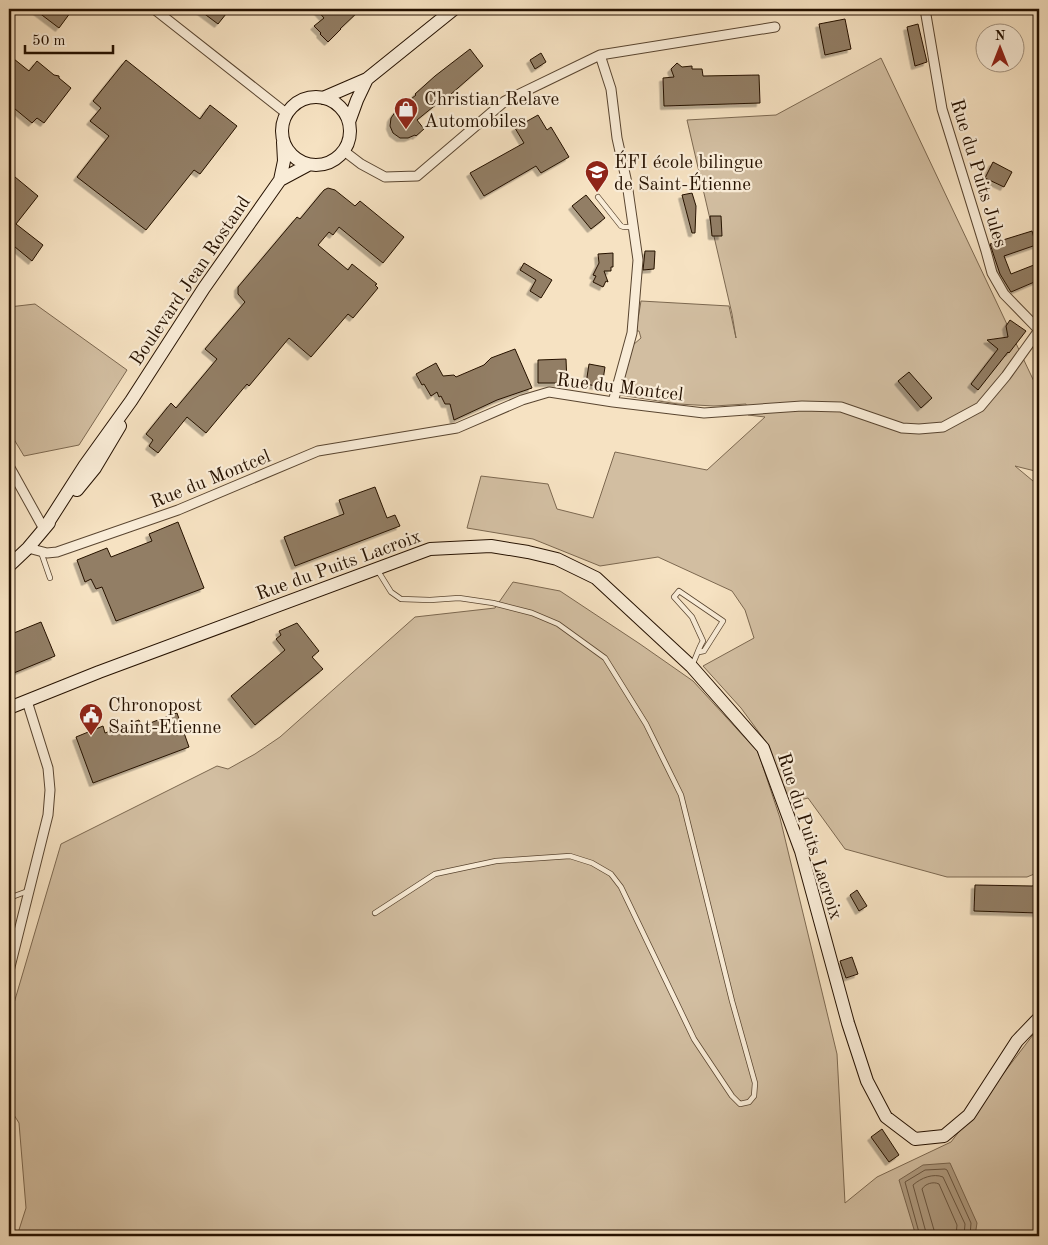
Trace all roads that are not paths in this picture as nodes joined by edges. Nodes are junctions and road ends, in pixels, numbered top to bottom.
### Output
1 (454, 9) edge
2 (925, 9) edge
3 (159, 10) edge
4 (775, 27) dead end
5 (600, 55) junction
6 (367, 79) junction
7 (323, 98) junction
8 (286, 113) junction
9 (349, 122) junction
10 (283, 142) junction
11 (344, 151) junction
12 (308, 165) junction
13 (280, 180) junction
14 (598, 197) dead end
15 (634, 227) junction
16 (1039, 330) edge
17 (613, 402) junction
18 (9, 466) edge
19 (44, 529) junction
20 (28, 548) junction
21 (41, 552) junction
22 (9, 566) edge
23 (376, 568) junction
24 (50, 578) dead end
25 (699, 652) junction
26 (691, 666) junction
27 (28, 701) junction
28 (9, 708) edge
29 (30, 890) junction
30 (9, 898) edge
31 (375, 913) dead end
32 (9, 971) edge
33 (1039, 1018) edge

1 - 6 street
2 - 16 street, Rue du Puits Jules
3 - 8 street
4 - 5 street
5 - 11 street
5 - 15 street
6 - 7 street
6 - 9 street
7 - 8 street
7 - 9 street
8 - 10 street
9 - 11 street
10 - 12 street
10 - 13 street
11 - 12 street
12 - 13 street
13 - 19 street, Boulevard Jean Rostand
14 - 15 lane
15 - 17 street
16 - 17 street, Rue du Montcel
17 - 21 street, Rue du Montcel
18 - 19 street
19 - 20 street, Boulevard Jean Rostand
20 - 21 street, Rue du Montcel
20 - 22 street, Boulevard Jean Rostand
21 - 24 lane
23 - 26 street, Rue du Puits Lacroix
23 - 27 street, Rue du Puits Lacroix
23 - 31 lane
25 - 25 lane
25 - 26 lane
26 - 33 street, Rue du Puits Lacroix
27 - 28 street, Rue du Puits Lacroix
27 - 29 street
29 - 30 lane
29 - 32 street

